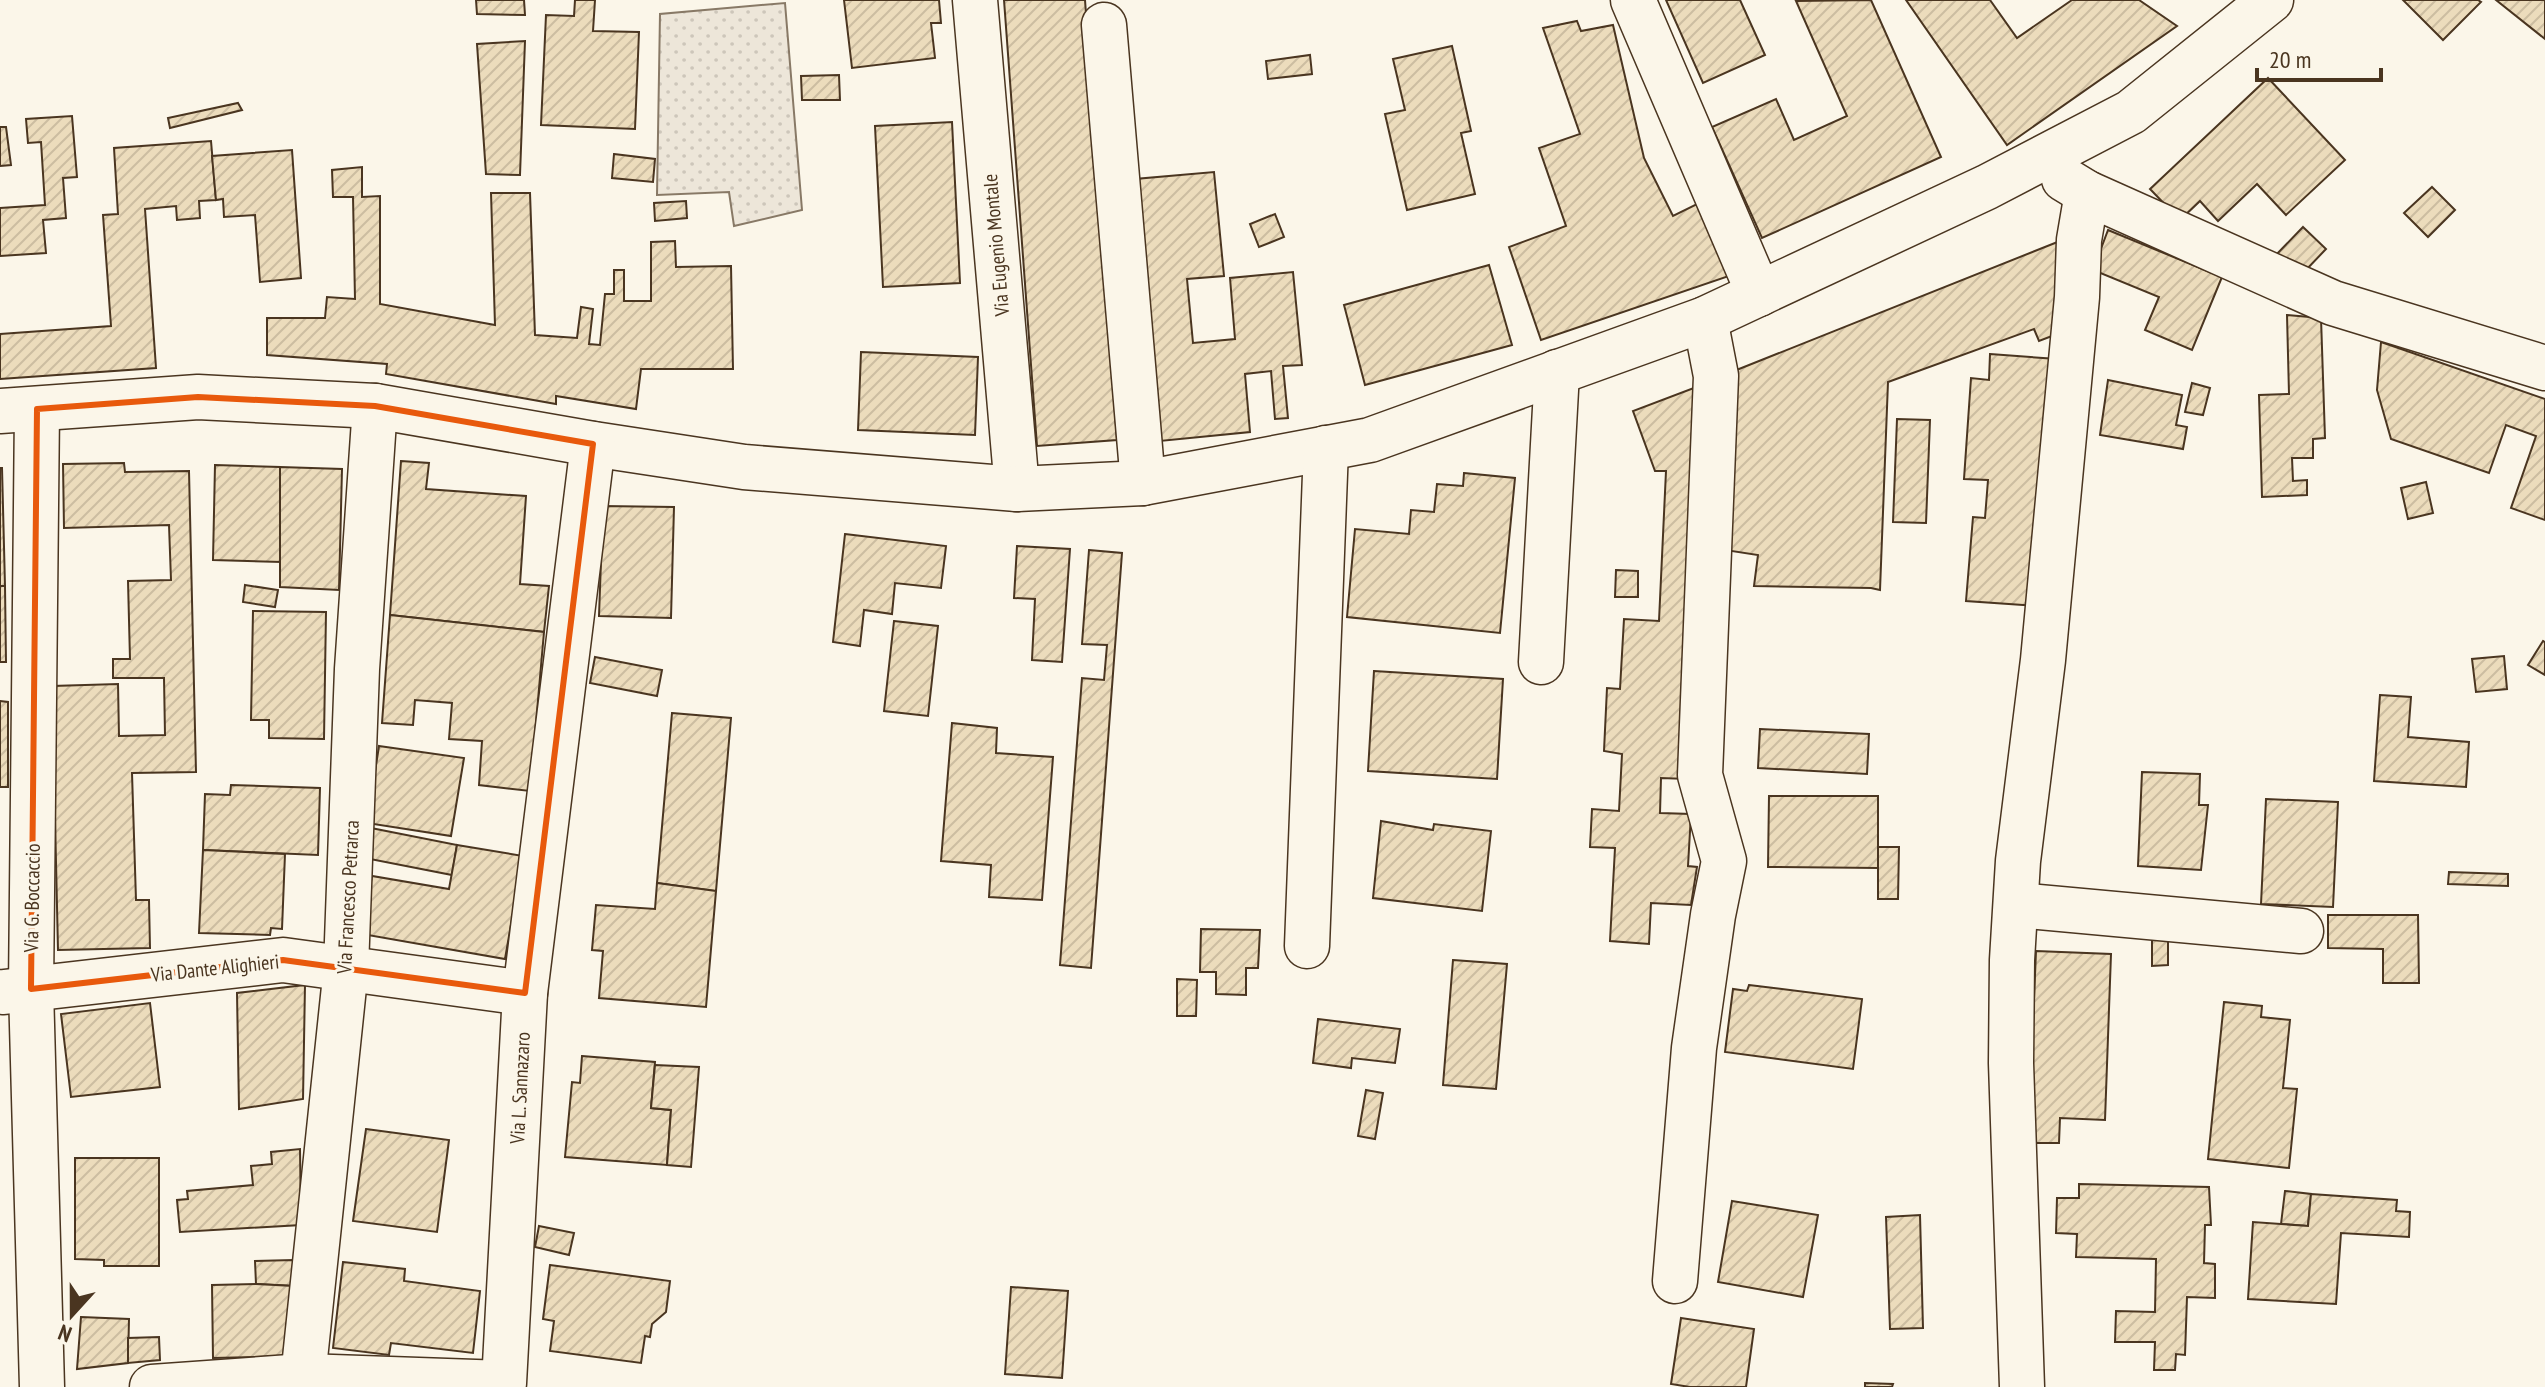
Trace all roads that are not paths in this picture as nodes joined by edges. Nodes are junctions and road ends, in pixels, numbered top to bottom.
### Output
1 (975, 0) edge
2 (1633, 0) edge
3 (2271, 0) edge
4 (1104, 25) dead end
5 (2042, 159) junction
6 (2087, 193) junction
7 (1759, 294) junction
8 (1705, 319) junction
9 (2545, 368) edge
10 (1557, 372) junction
11 (375, 406) junction
12 (19, 410) edge
13 (593, 444) junction
14 (1326, 448) junction
15 (1143, 483) junction
16 (1017, 489) junction
17 (1541, 662) dead end
18 (2016, 905) junction
19 (2301, 931) dead end
20 (1307, 946) dead end
21 (346, 968) junction
22 (15, 990) edge
23 (525, 993) junction
24 (1675, 1281) dead end
25 (303, 1381) edge
26 (42, 1387) edge
27 (152, 1387) edge
28 (2022, 1387) edge

1 - 16 street, Via Eugenio Montale
2 - 7 street
3 - 5 street
4 - 15 street
5 - 6 street
5 - 7 street
6 - 9 street
6 - 18 street
7 - 8 street
8 - 10 street
8 - 24 street
10 - 14 street
10 - 17 street
11 - 12 street
11 - 13 street
11 - 21 street, Via Francesco Petrarca
12 - 22 street, Via G. Boccaccio
13 - 16 street
13 - 23 street, Via L. Sannazaro
14 - 15 street
14 - 20 street
15 - 16 street
18 - 19 street
18 - 28 street
21 - 22 street, Via Dante Alighieri
21 - 23 street, Via Dante Alighieri
21 - 25 street, Via Francesco Petrarca
22 - 26 street, Via G. Boccaccio
23 - 25 street, Via L. Sannazaro
25 - 27 street, Via L. Sannazaro

